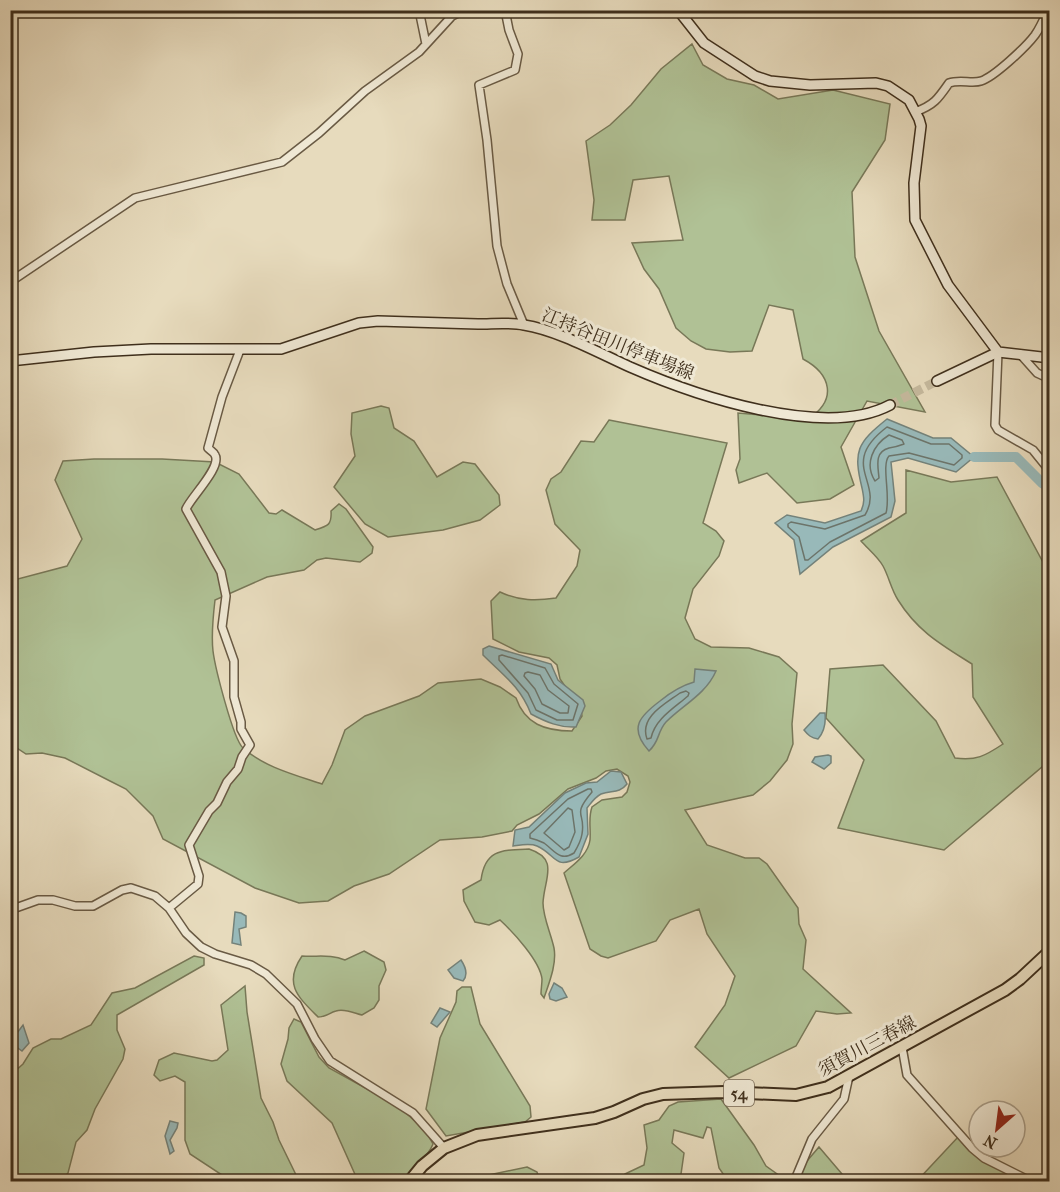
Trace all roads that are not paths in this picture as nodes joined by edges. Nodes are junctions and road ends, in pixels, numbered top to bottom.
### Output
1 (419, 10) edge
2 (464, 10) edge
3 (505, 10) edge
4 (678, 10) edge
5 (1048, 10) edge
6 (426, 44) junction
7 (915, 112) junction
8 (10, 282) edge
9 (524, 325) junction
10 (240, 350) junction
11 (998, 352) junction
12 (1020, 354) junction
13 (1050, 358) edge
14 (10, 362) edge
15 (1050, 380) edge
16 (937, 381) tunnel mouth
17 (890, 405) tunnel mouth
18 (1048, 467) edge
19 (170, 908) junction
20 (10, 910) edge
21 (1050, 951) edge
22 (902, 1047) junction
23 (849, 1076) junction
24 (444, 1148) junction
25 (409, 1182) edge
26 (794, 1182) edge
27 (1032, 1182) edge

1 - 6 street
2 - 6 street
3 - 9 street
4 - 7 main road
5 - 7 street
6 - 8 street
7 - 11 main road
9 - 10 main road, 江持谷田川停車場線
9 - 17 main road, 江持谷田川停車場線
10 - 14 main road, 江持谷田川停車場線
10 - 19 street
11 - 12 main road
11 - 16 main road
11 - 18 street
12 - 13 main road
12 - 15 street
19 - 20 street
19 - 24 street
21 - 22 main road, 須賀川三春線 / 54
22 - 23 main road, 須賀川三春線 / 54
22 - 27 street
23 - 24 main road, 須賀川三春線 / 54
23 - 26 street
24 - 25 main road, 須賀川三春線 / 54

